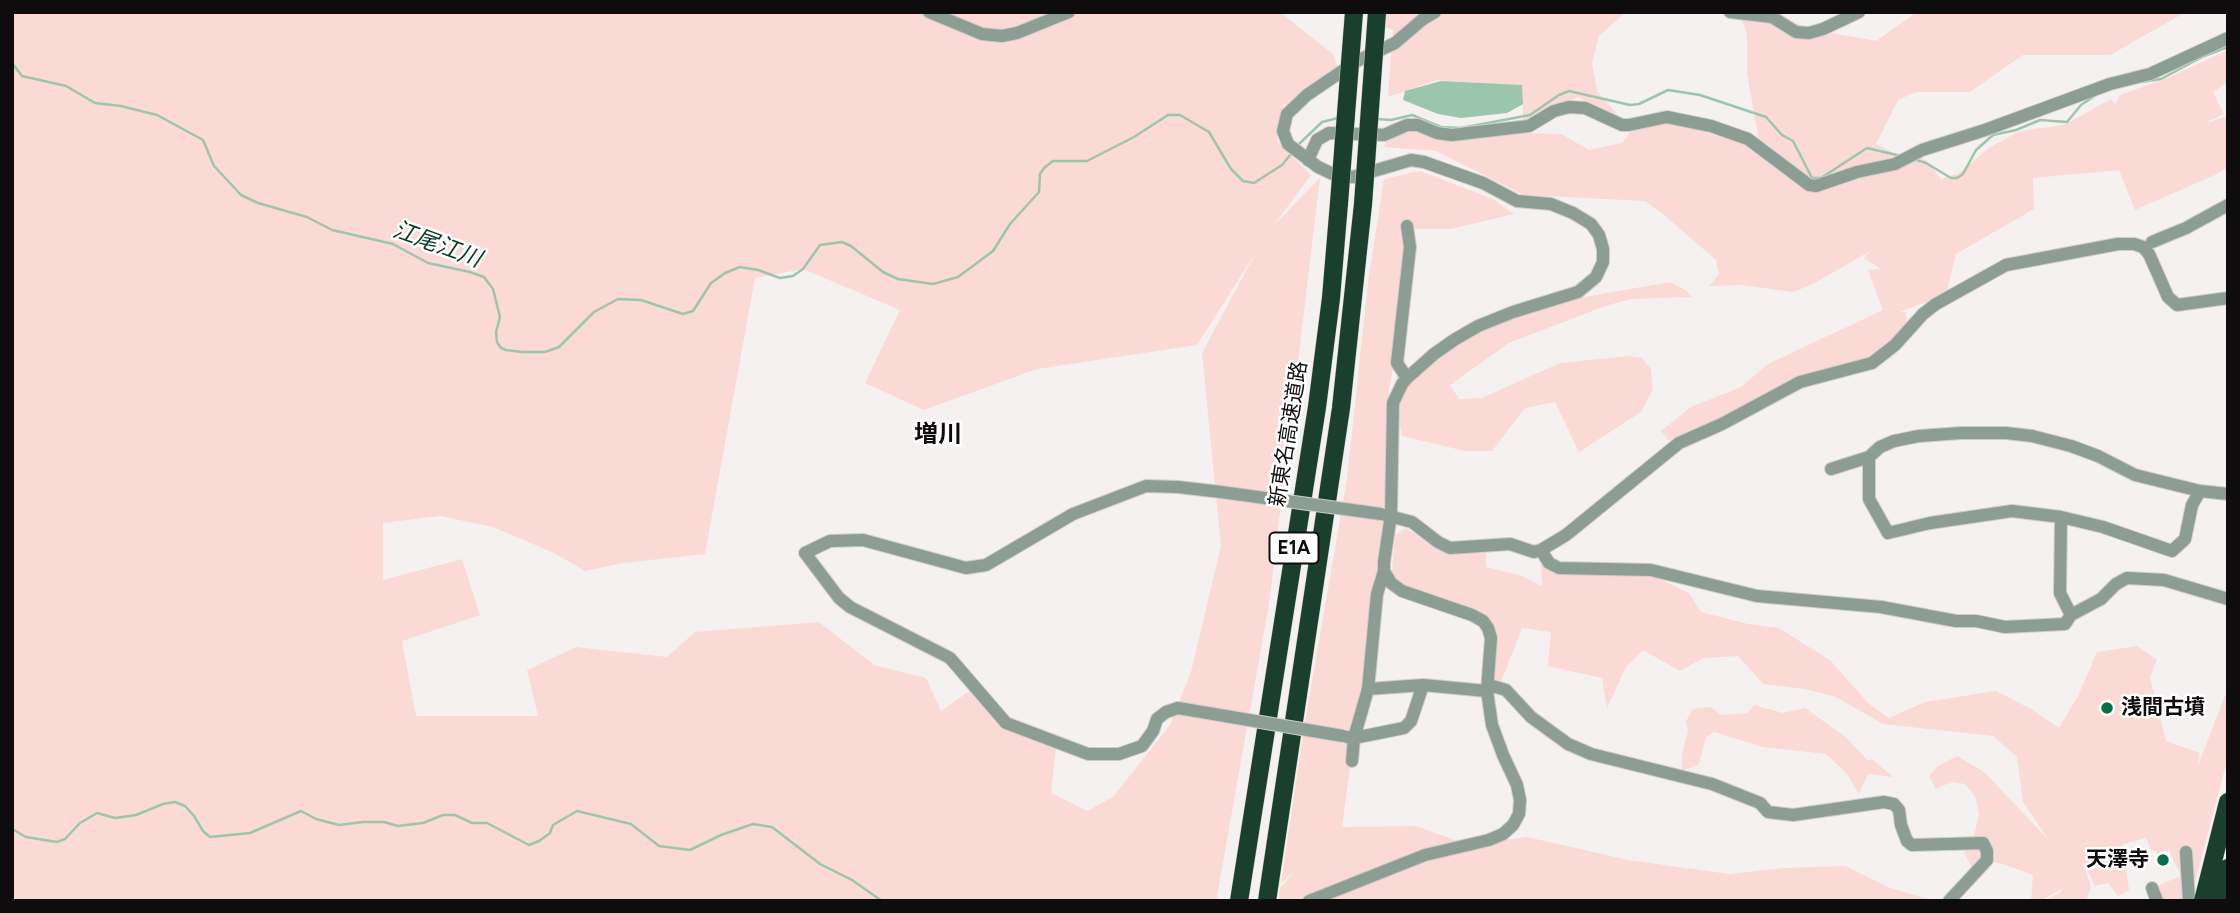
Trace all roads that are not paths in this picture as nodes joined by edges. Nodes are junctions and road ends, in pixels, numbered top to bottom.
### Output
1 (929, 12) edge
2 (1069, 12) edge
3 (1354, 12) edge
4 (1377, 12) edge
5 (1436, 12) edge
6 (1730, 12) edge
7 (1860, 12) edge
8 (2228, 38) edge
9 (1308, 160) junction
10 (2228, 205) edge
11 (1407, 226) dead end
12 (2152, 242) dead end
13 (2228, 298) edge
14 (1407, 378) junction
15 (1869, 457) junction
16 (1831, 469) dead end
17 (2200, 491) junction
18 (2228, 494) edge
19 (1386, 515) junction
20 (2061, 517) junction
21 (1541, 550) junction
22 (1384, 571) junction
23 (2228, 599) edge
24 (2071, 615) junction
25 (1423, 685) junction
26 (1488, 688) junction
27 (1368, 689) junction
28 (1349, 737) junction
29 (1352, 761) dead end
30 (2228, 802) edge
31 (2186, 852) dead end
32 (2228, 867) edge
33 (2152, 888) dead end
34 (1240, 896) edge
35 (1267, 901) edge
36 (1309, 901) edge
37 (1950, 901) edge
38 (2157, 901) edge
39 (2189, 901) edge
40 (2203, 901) edge
41 (2220, 901) edge

1 - 2 street
3 - 34 highway, 新東名高速道路 / E1A, bridge
4 - 35 highway, E1A, bridge
5 - 9 street
6 - 7 street
8 - 9 street
9 - 14 street
10 - 12 street
11 - 14 street
13 - 21 street
14 - 19 street
15 - 16 street
15 - 17 street
15 - 20 street
17 - 18 street
17 - 20 street
19 - 21 street
19 - 22 street
19 - 28 street, bridge
20 - 24 street
21 - 24 street
22 - 26 street
22 - 27 street
23 - 24 street
25 - 26 street
25 - 27 street
25 - 28 street
26 - 36 street
26 - 37 street
27 - 28 street
28 - 29 street
30 - 40 highway
31 - 39 street
32 - 41 highway
33 - 38 street

